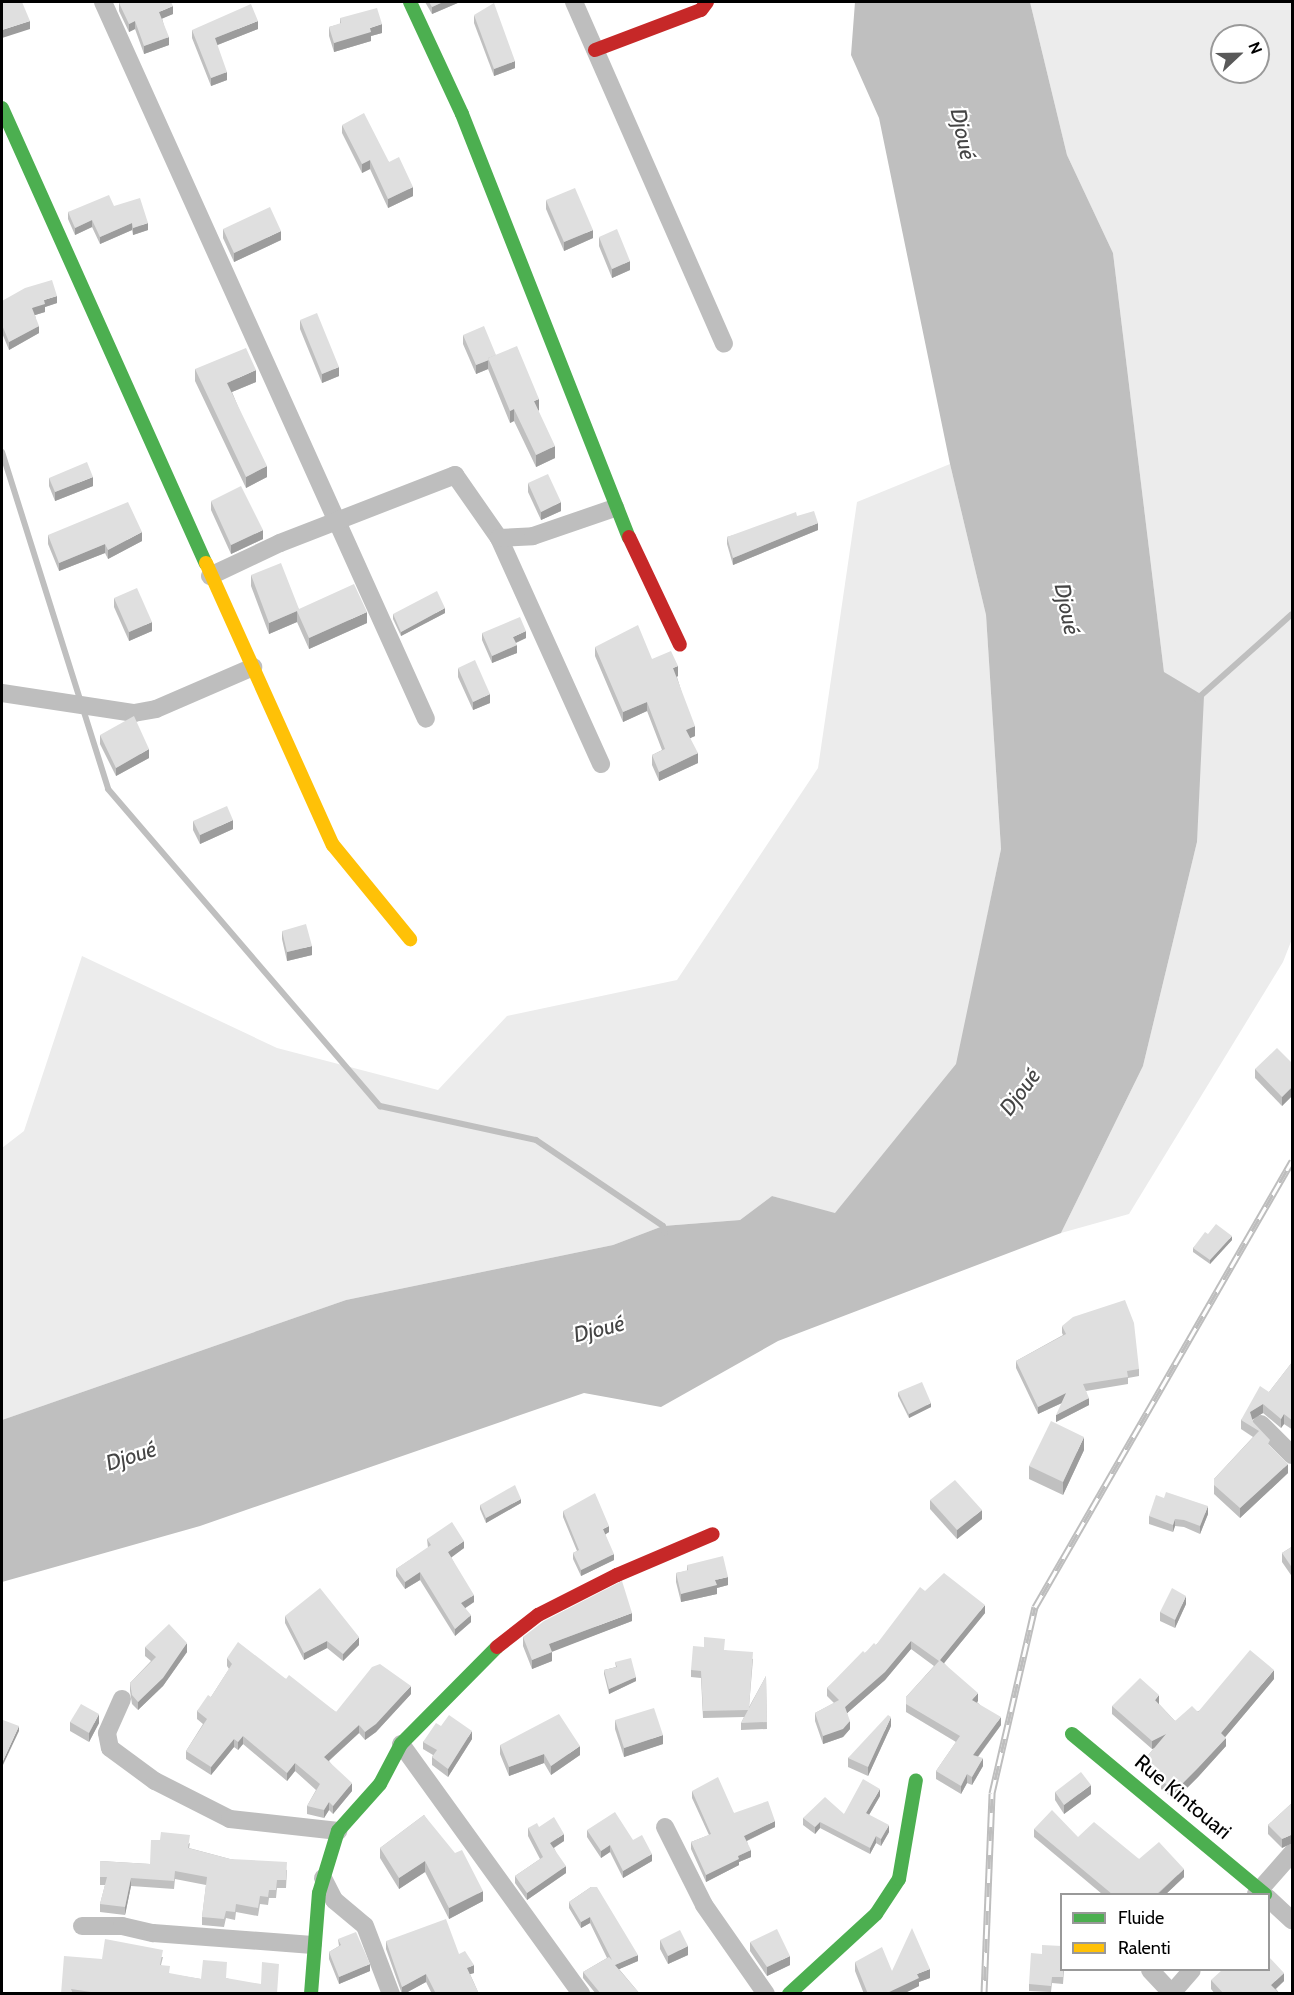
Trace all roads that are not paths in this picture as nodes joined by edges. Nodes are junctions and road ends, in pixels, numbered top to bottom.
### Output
1 (103, 2) edge
2 (410, 2) edge
3 (574, 2) edge
4 (707, 2) edge
5 (595, 50) junction
6 (2, 108) edge
7 (724, 344) dead end
8 (615, 508) junction
9 (337, 521) junction
10 (500, 538) junction
11 (210, 576) junction
12 (680, 645) dead end
13 (253, 667) junction
14 (2, 693) edge
15 (426, 719) dead end
16 (601, 764) dead end
17 (411, 939) dead end
18 (1261, 1424) dead end
19 (1293, 1455) edge
20 (713, 1534) dead end
21 (122, 1699) dead end
22 (1072, 1734) dead end
23 (401, 1744) junction
24 (916, 1780) dead end
25 (665, 1827) dead end
26 (338, 1832) junction
27 (1293, 1853) edge
28 (323, 1878) junction
29 (1261, 1893) edge
30 (1263, 1893) edge
31 (1270, 1901) edge
32 (1293, 1920) edge
33 (82, 1926) dead end
34 (313, 1945) junction
35 (1151, 1971) edge
36 (1191, 1971) edge
37 (1172, 1993) edge
38 (311, 1994) edge
39 (391, 1994) edge
40 (581, 1994) edge
41 (766, 1994) edge
42 (789, 1994) edge

1 - 9 street
2 - 8 street
3 - 5 street
4 - 5 street
5 - 7 street
6 - 11 street
8 - 10 street
8 - 12 street
9 - 10 street
9 - 11 street
9 - 15 street
10 - 16 street
11 - 13 street
13 - 14 street
13 - 17 street
18 - 19 street
20 - 23 street
21 - 26 street
22 - 29 street, Rue Kintouari
23 - 26 street
23 - 40 street
24 - 42 street
25 - 41 street
26 - 28 street
27 - 30 street
28 - 34 street
28 - 39 street
31 - 32 street, Rue Kintouari
33 - 34 street
34 - 38 street
35 - 37 street
36 - 37 street

